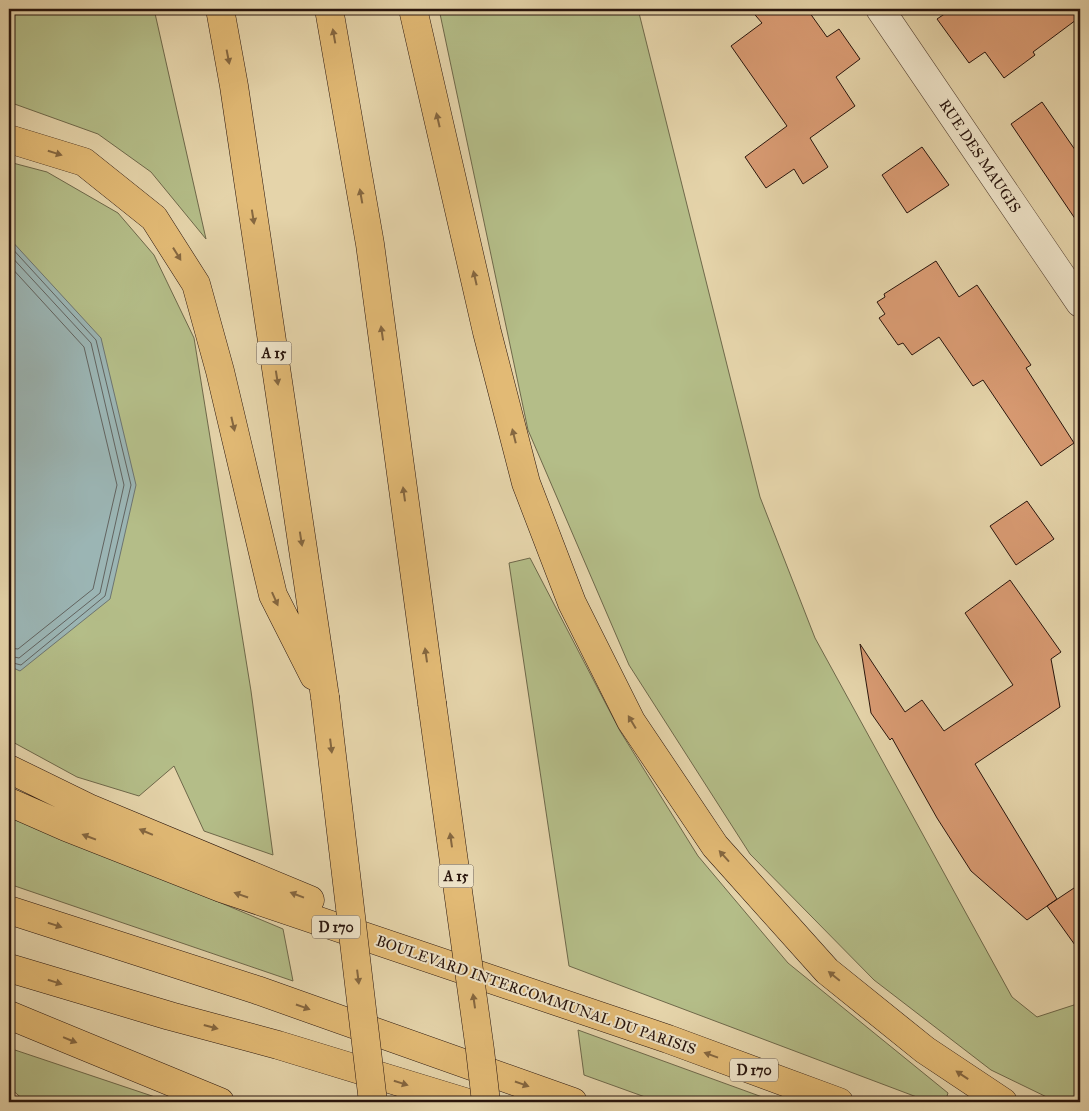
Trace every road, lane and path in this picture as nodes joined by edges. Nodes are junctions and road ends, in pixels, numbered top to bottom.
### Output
1 (220, 9) edge
2 (330, 9) edge
3 (413, 9) edge
4 (880, 9) edge
5 (9, 139) edge
6 (1080, 303) edge
7 (325, 697) junction
8 (9, 768) edge
9 (9, 802) edge
10 (9, 910) edge
11 (9, 968) edge
12 (9, 1015) edge
13 (668, 1039) junction
14 (480, 1050) junction
15 (220, 1102) edge
16 (373, 1102) edge
17 (465, 1102) edge
18 (486, 1102) edge
19 (497, 1102) edge
20 (573, 1102) edge
21 (839, 1102) edge
22 (1003, 1102) edge

1 -> 7 highway, A 15
14 -> 2 highway, A 15, bridge
22 -> 3 highway
4 - 6 street, RUE DES MAUGIS
5 -> 7 highway
7 -> 16 highway, A 15, bridge
13 -> 8 highway
13 -> 9 highway, BOULEVARD INTERCOMMUNAL DU PARISIS / D 170
10 -> 20 highway
11 -> 17 highway
12 -> 15 highway
21 -> 13 highway, BOULEVARD INTERCOMMUNAL DU PARISIS / D 170
14 - 18 highway, A 15, bridge
14 - 19 highway, bridge

